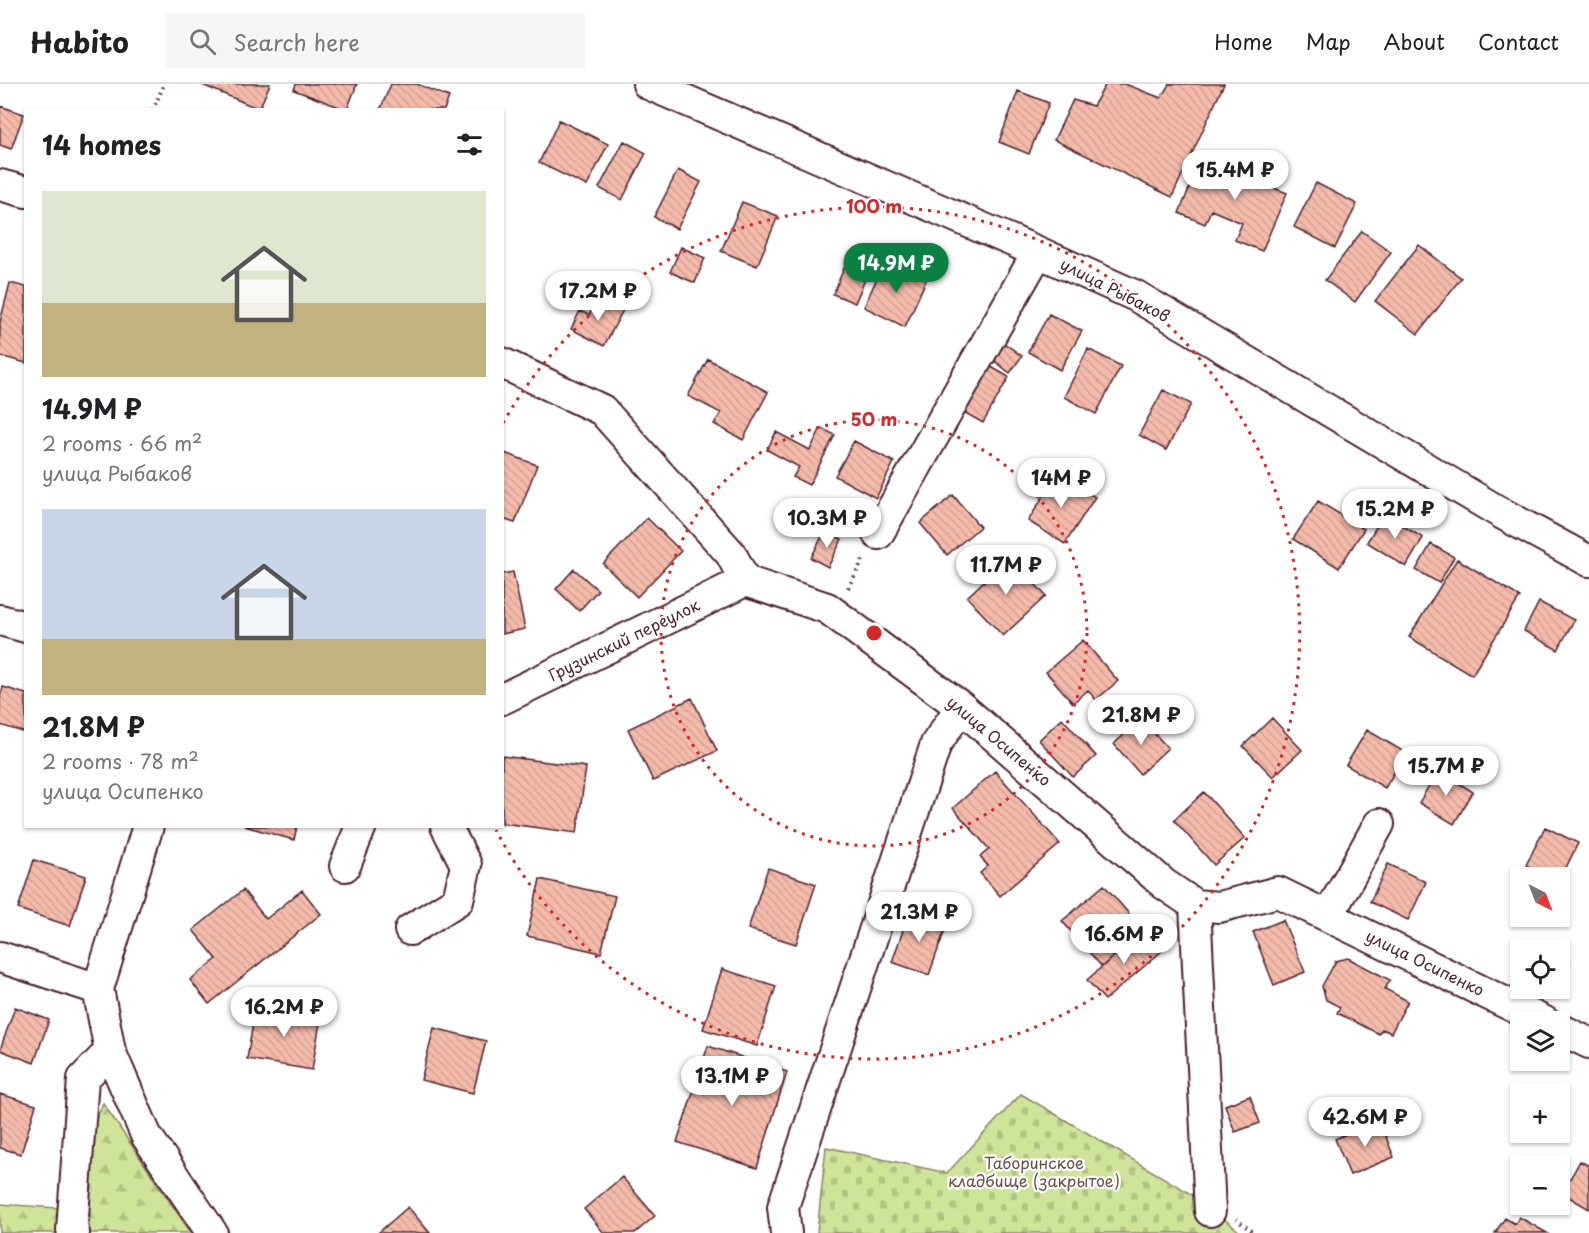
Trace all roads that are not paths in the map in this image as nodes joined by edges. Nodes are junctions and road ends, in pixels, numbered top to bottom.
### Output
1 (648, 84) edge
2 (0, 185) edge
3 (24, 191) edge
4 (1038, 252) junction
5 (504, 364) edge
6 (878, 534) road end
7 (1589, 561) edge
8 (745, 581) junction
9 (0, 620) edge
10 (24, 626) edge
11 (504, 698) edge
12 (961, 706) junction
13 (1379, 824) dead end
14 (147, 828) edge
15 (360, 828) edge
16 (447, 828) edge
17 (345, 866) dead end
18 (1195, 905) junction
19 (1328, 916) junction
20 (410, 930) dead end
21 (0, 957) edge
22 (98, 989) junction
23 (1522, 1011) edge
24 (1570, 1034) edge
25 (1589, 1043) edge
26 (110, 1051) junction
27 (1210, 1211) dead end
28 (65, 1232) edge
29 (212, 1233) edge
30 (786, 1233) edge

1 - 4 street, улица Рыбаков
2 - 3 street
4 - 6 street
4 - 7 street, улица Рыбаков
5 - 8 street
8 - 11 street, Грузинский переулок
8 - 12 street, улица Осипенко
9 - 10 street
12 - 18 street, улица Осипенко
12 - 30 street
13 - 19 street
14 - 22 street
15 - 17 street
16 - 20 street
18 - 19 street, улица Осипенко
18 - 27 street
19 - 23 street, улица Осипенко
21 - 22 street
22 - 26 street
24 - 25 street
26 - 28 street
26 - 29 street

